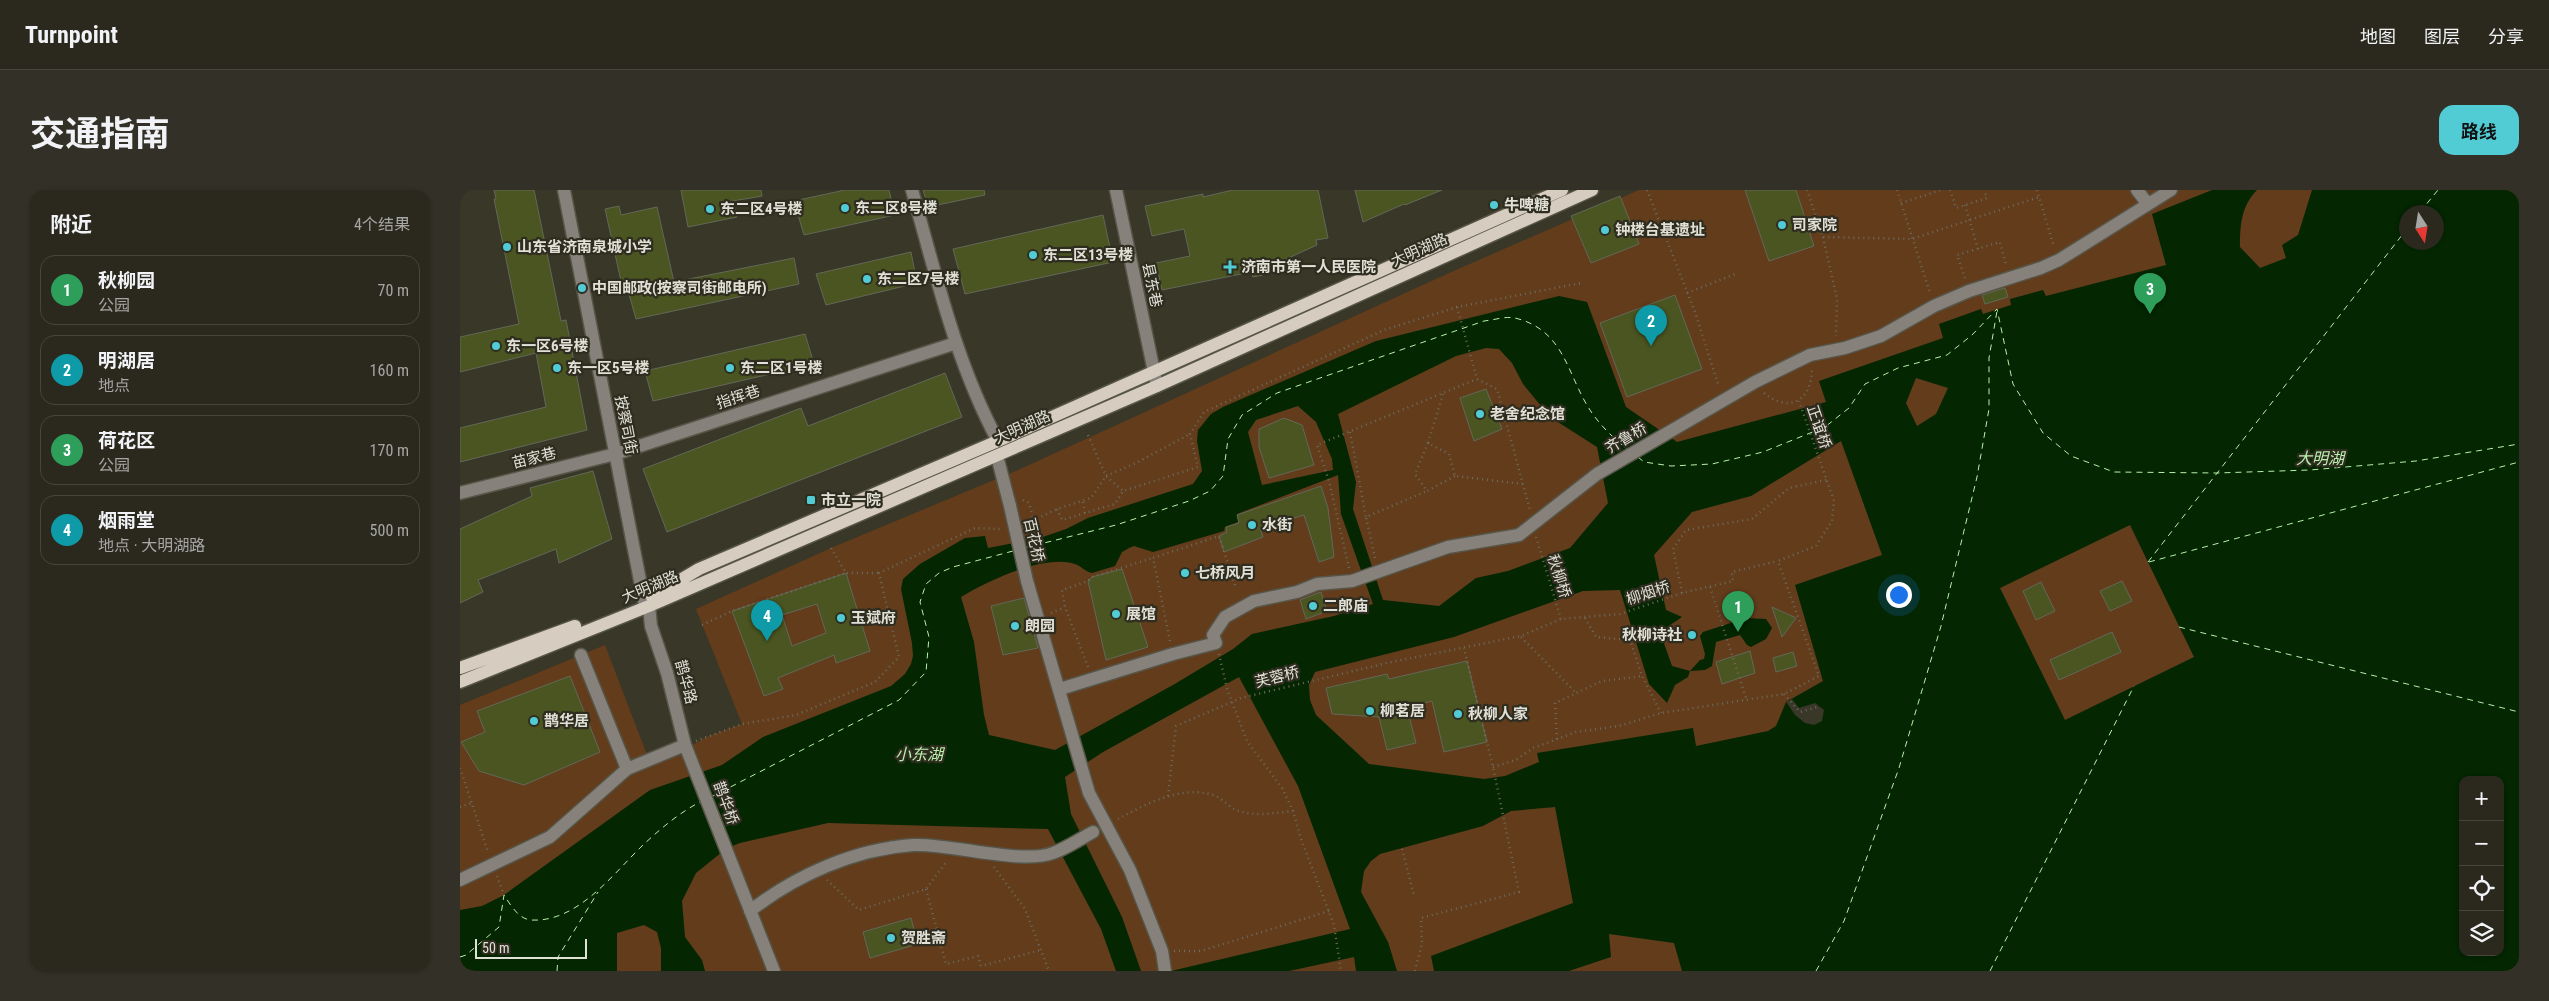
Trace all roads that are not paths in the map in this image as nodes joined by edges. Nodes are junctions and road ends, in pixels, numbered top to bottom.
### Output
1 (564, 190) edge
2 (912, 190) edge
3 (1116, 190) edge
4 (1562, 190) edge
5 (1591, 190) edge
6 (2137, 190) edge
7 (2171, 190) edge
8 (2147, 203) junction
9 (956, 343) junction
10 (1153, 371) junction
11 (1157, 386) junction
12 (998, 441) junction
13 (615, 454) junction
14 (997, 456) junction
15 (460, 494) edge
16 (646, 604) junction
17 (581, 654) dead end
18 (460, 668) edge
19 (460, 682) edge
20 (1060, 689) junction
21 (685, 745) junction
22 (695, 765) joint
23 (627, 770) junction
24 (1093, 832) dead end
25 (460, 880) edge
26 (750, 910) junction
27 (1164, 968) edge
28 (774, 971) edge

1 - 13 street, 按察司街
2 - 9 street
3 - 10 street, 县东巷
4 - 10 main road, 大明湖路
5 - 11 main road, 大明湖路
6 - 8 street
7 - 8 street, 齐鲁桥
8 - 20 street, 齐鲁桥
9 - 12 street
9 - 13 street, 指挥巷
10 - 11 street, 县东巷
10 - 12 main road, 大明湖路
11 - 14 main road, 大明湖路
12 - 16 main road, 大明湖路
13 - 15 street, 苗家巷
13 - 16 street, 按察司街
14 - 16 main road, 大明湖路
14 - 20 street, 百花桥, bridge
16 - 18 main road, 大明湖路
16 - 19 main road, 大明湖路
16 - 21 street, 鹊华路
17 - 23 street
20 - 27 street, 百花桥
21 - 22 street, 鹊华路
21 - 23 street
22 - 26 street, 鹊华桥
23 - 25 street
24 - 26 street
26 - 28 street

